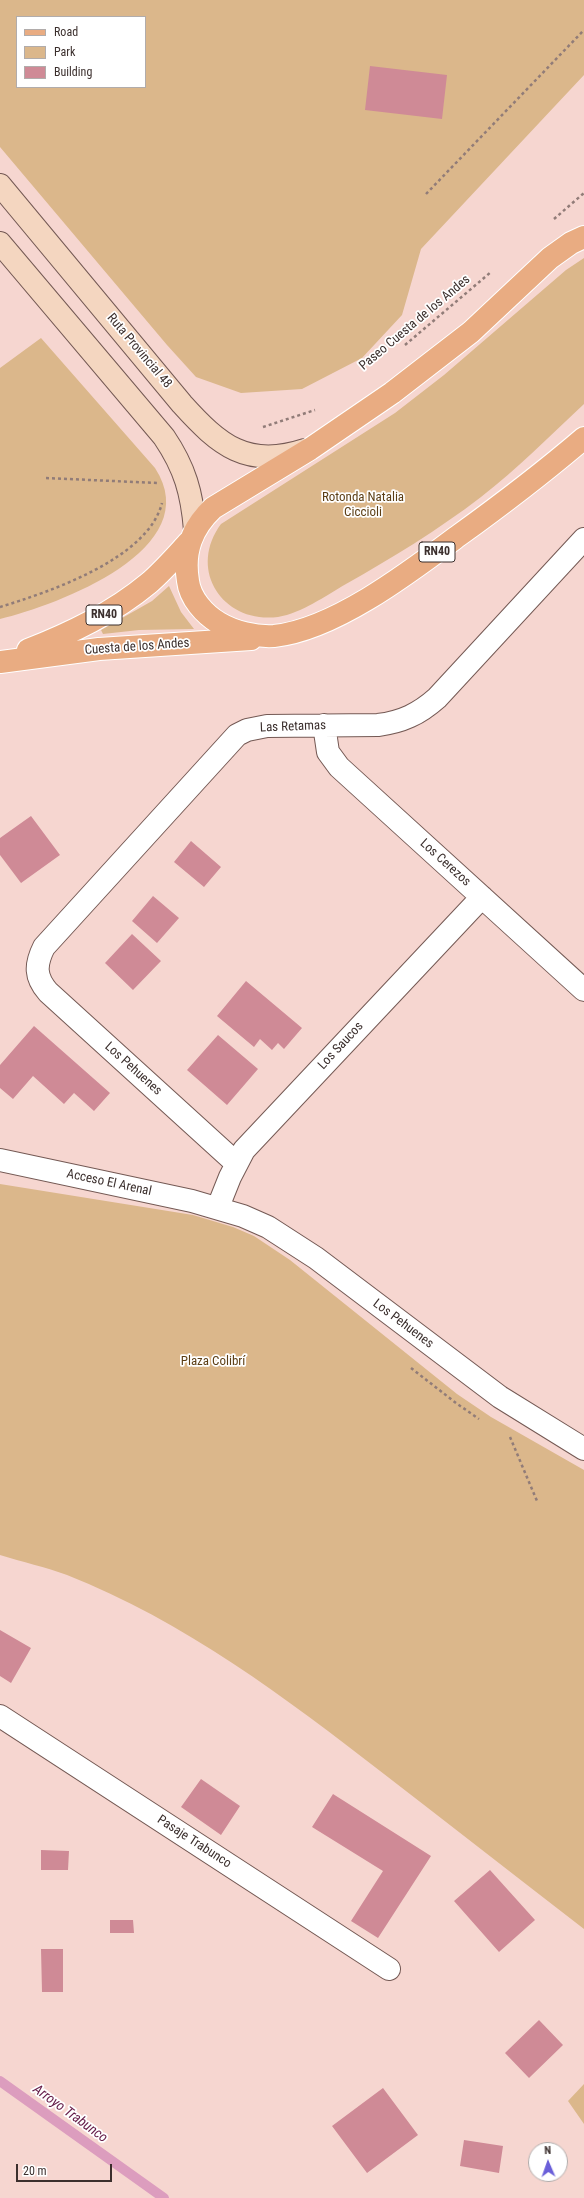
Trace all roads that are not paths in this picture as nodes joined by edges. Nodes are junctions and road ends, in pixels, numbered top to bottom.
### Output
1 (0, 185) edge
2 (584, 237) edge
3 (0, 243) edge
4 (584, 438) edge
5 (310, 449) junction
6 (192, 536) junction
7 (584, 539) edge
8 (274, 636) junction
9 (0, 661) edge
10 (324, 726) junction
11 (482, 897) junction
12 (36, 970) joint
13 (581, 980) edge
14 (0, 1160) edge
15 (236, 1163) junction
16 (218, 1207) junction
17 (584, 1449) edge
18 (0, 1716) edge
19 (389, 1968) dead end

1 - 5 main road, Ruta Provincial 48
2 - 5 main road, RN40
3 - 6 main road
4 - 8 main road, RN40
5 - 6 main road, RN40
6 - 8 main road, RN40
6 - 9 main road, Cuesta de los Andes / RN40
7 - 10 street, Las Retamas
8 - 9 main road, Cuesta de los Andes / RN40
10 - 11 street, Los Cerezos
10 - 12 street, Las Retamas
11 - 13 street, Los Cerezos
11 - 15 street, Los Saucos
12 - 15 street, Los Pehuenes
14 - 16 street, Acceso El Arenal
15 - 16 street, Los Saucos
16 - 17 street, Los Pehuenes
18 - 19 street, Pasaje Trabunco

